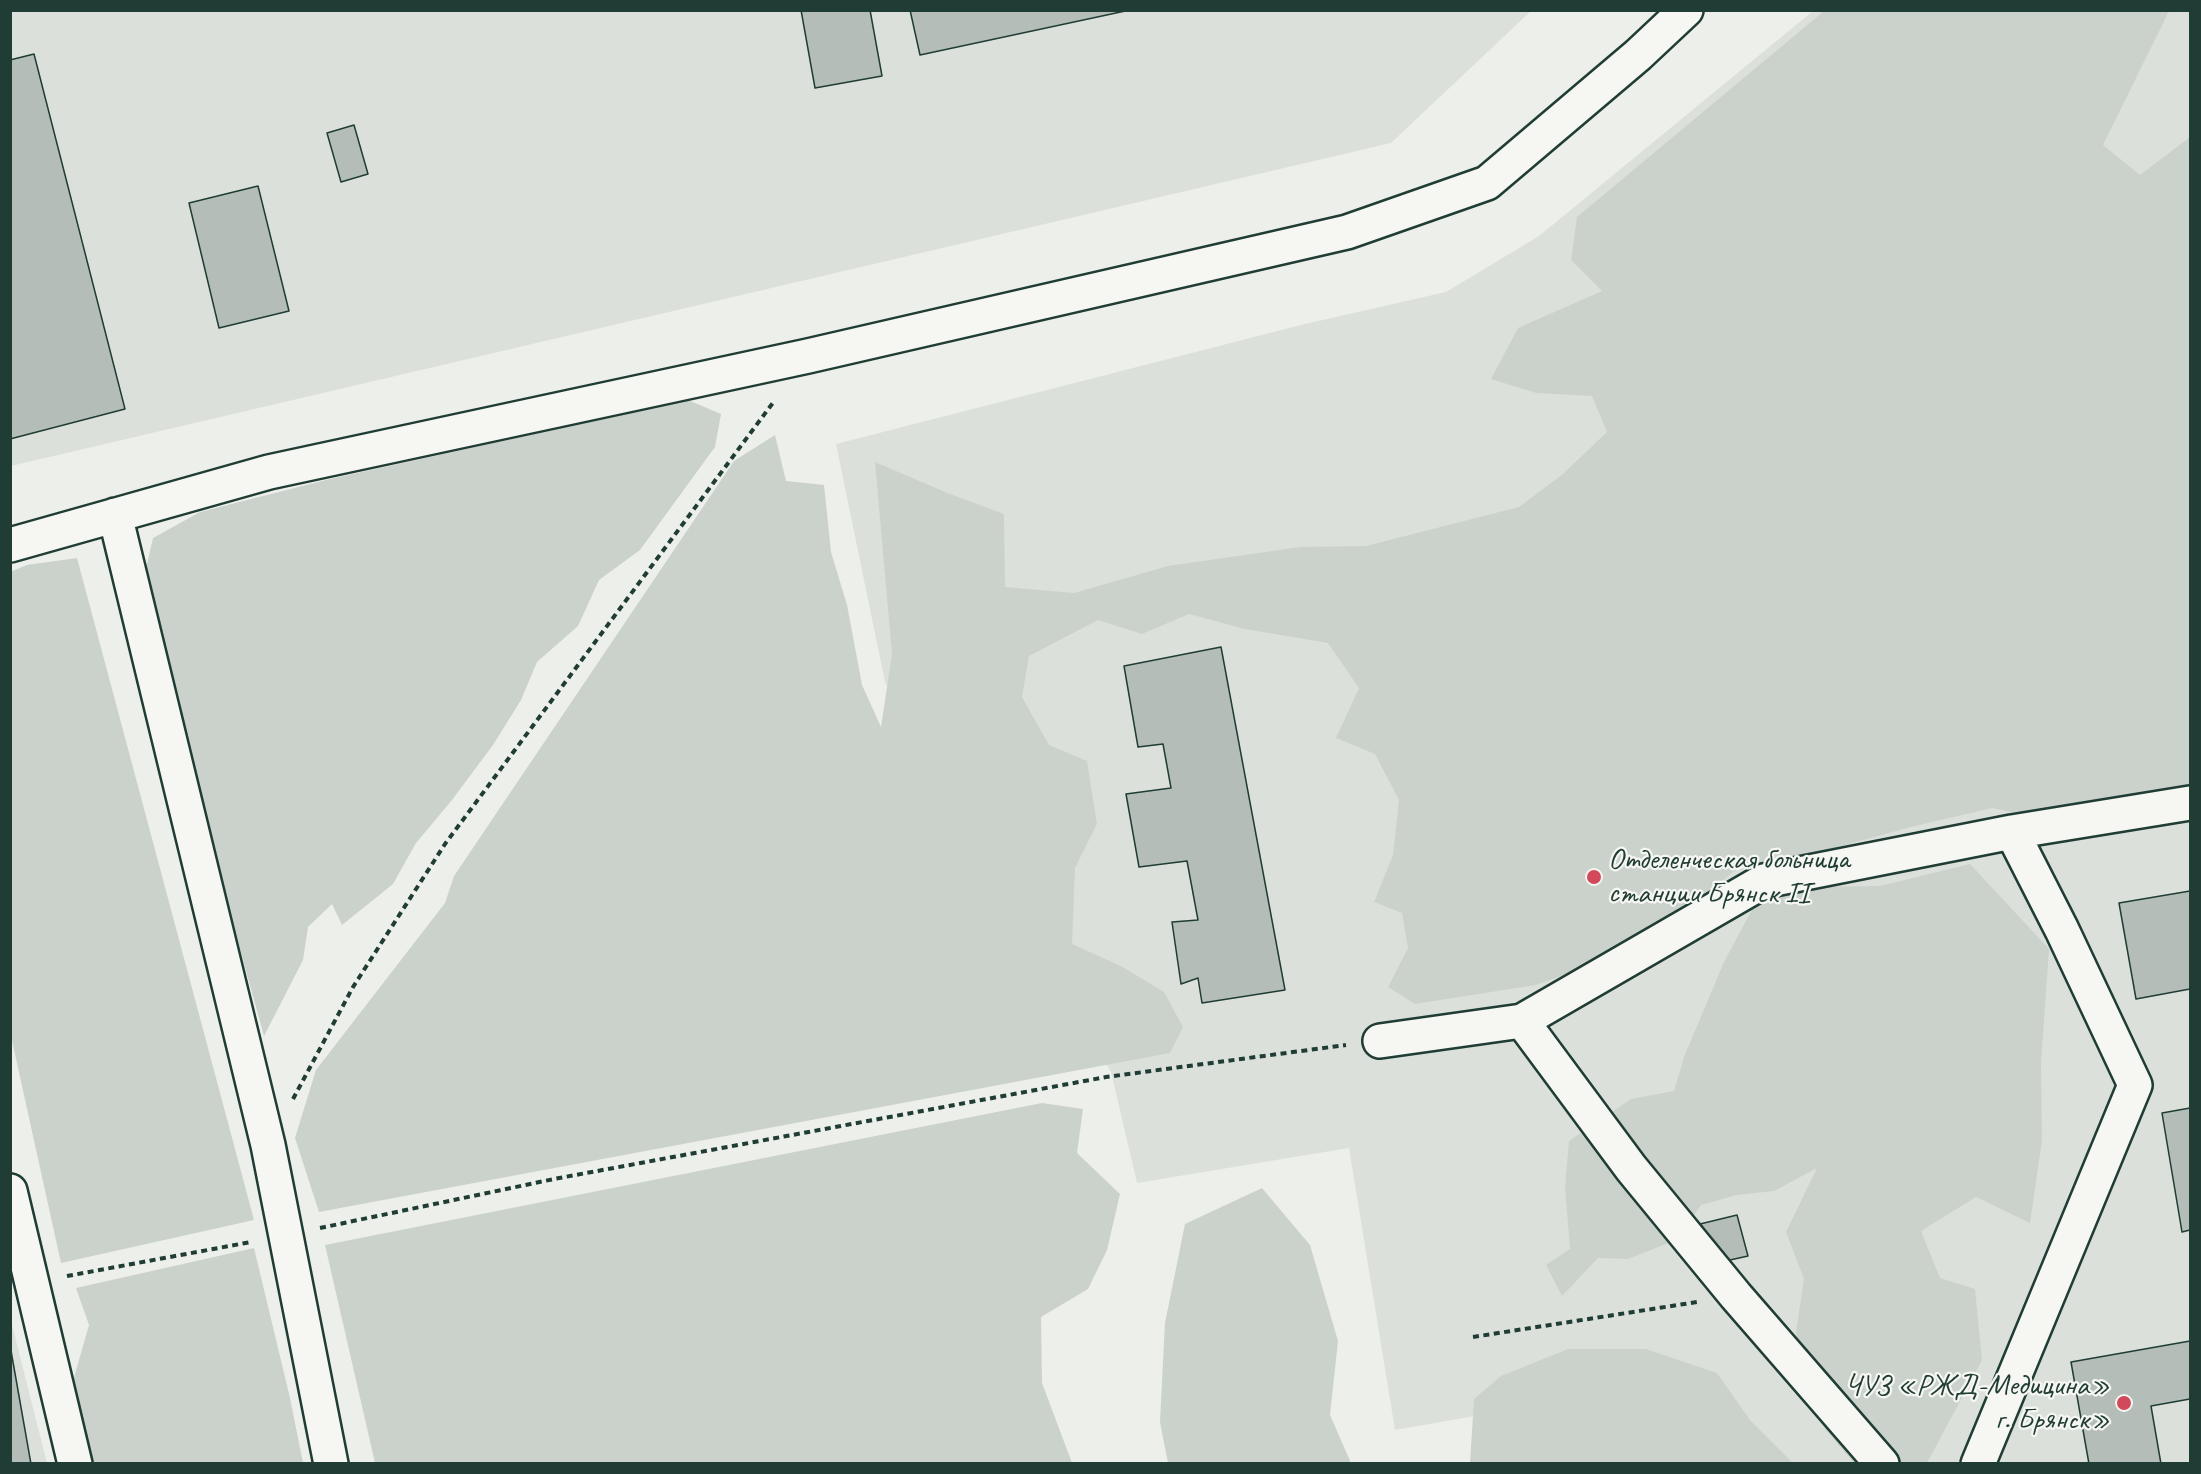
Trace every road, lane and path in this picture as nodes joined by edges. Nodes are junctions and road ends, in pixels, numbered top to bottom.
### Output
1 (1686, 10) edge
2 (808, 356) junction
3 (115, 515) junction
4 (10, 545) edge
5 (2190, 803) edge
6 (2012, 832) junction
7 (1522, 1021) junction
8 (1380, 1041) joint
9 (268, 1145) junction
10 (10, 1191) edge
11 (285, 1235) junction
12 (32, 1283) junction
13 (1736, 1296) junction
14 (1473, 1337) dead end
15 (75, 1464) edge
16 (331, 1464) edge
17 (1882, 1464) edge
18 (1978, 1464) edge

1 - 2 street
2 - 3 street
2 - 9 path
3 - 4 street
3 - 9 street
5 - 6 street
6 - 7 street
6 - 18 street
7 - 8 street
7 - 13 street
8 - 11 path
9 - 11 street
10 - 12 street
11 - 12 path
11 - 16 street
12 - 15 street
13 - 14 path
13 - 17 street

